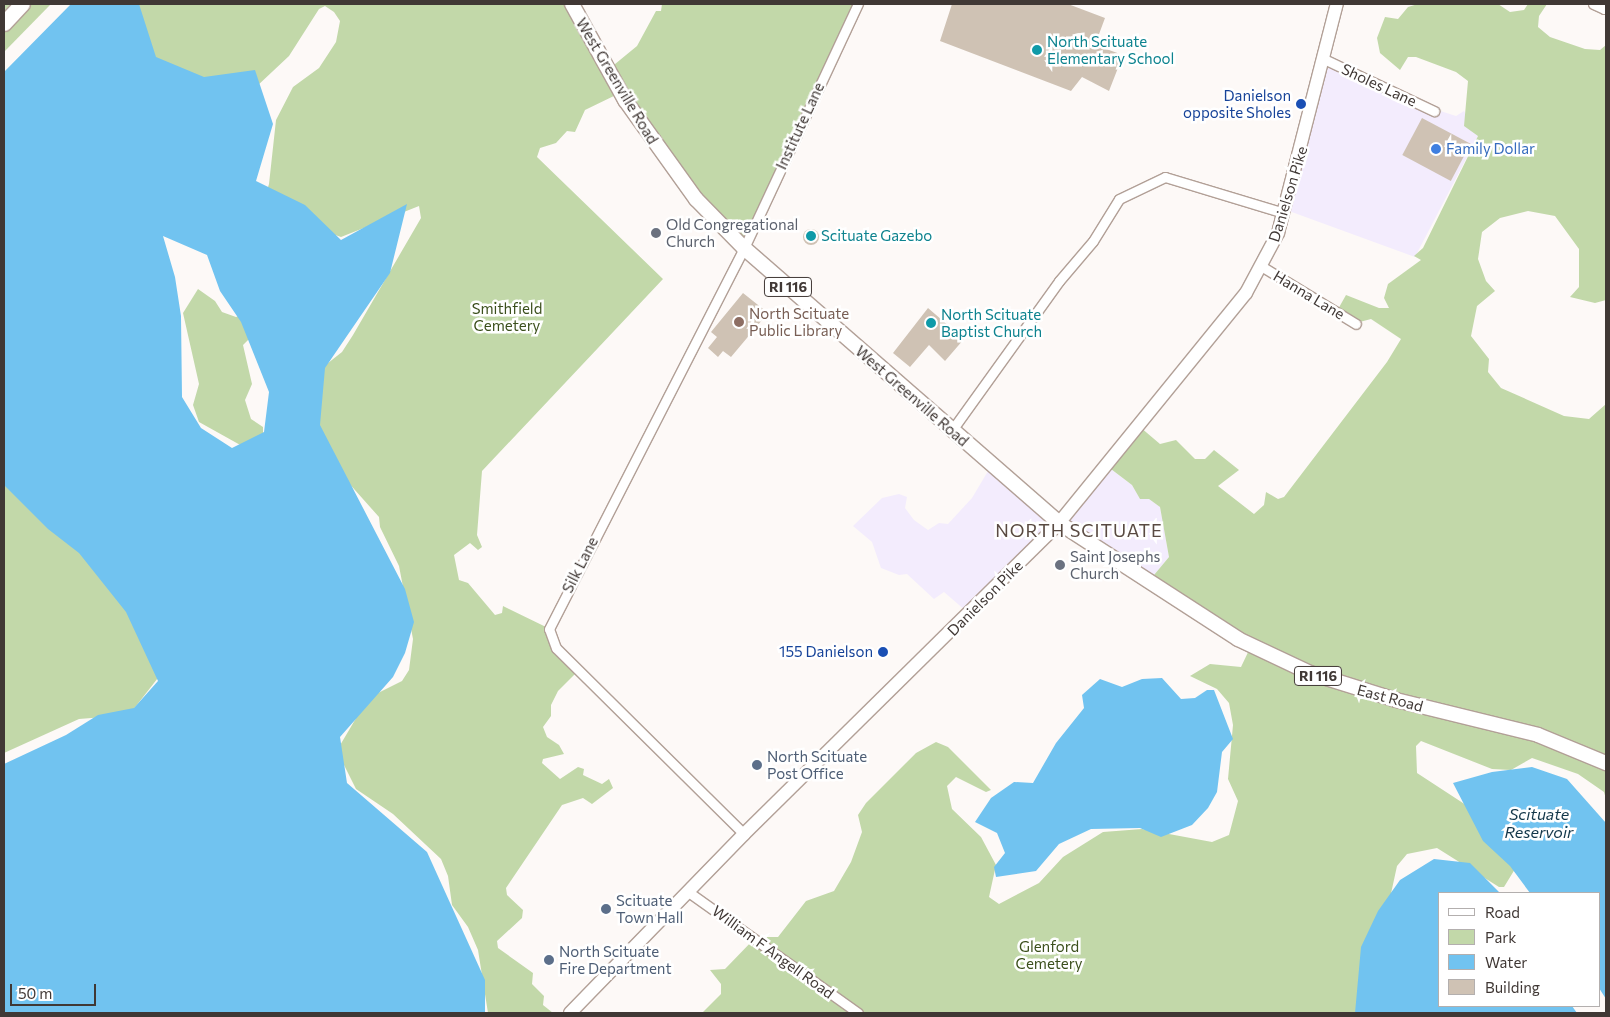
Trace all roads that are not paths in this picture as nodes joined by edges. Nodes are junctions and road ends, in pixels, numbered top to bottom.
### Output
1 (22, 4) edge
2 (572, 4) edge
3 (858, 4) edge
4 (1337, 4) edge
5 (1593, 4) edge
6 (1606, 5) edge
7 (4, 23) edge
8 (1324, 59) junction
9 (1434, 110) dead end
10 (1284, 213) junction
11 (744, 248) junction
12 (1261, 266) junction
13 (1356, 324) dead end
14 (952, 430) junction
15 (1059, 523) junction
16 (1606, 764) edge
17 (744, 834) junction
18 (687, 891) junction
19 (570, 1013) edge
20 (858, 1013) edge

1 - 7 highway
2 - 11 main road, West Greenville Road / RI 116
3 - 11 street, Institute Lane
4 - 8 main road, Danielson Pike
5 - 6 street
8 - 9 street, Sholes Lane
8 - 10 main road, Danielson Pike
10 - 12 main road, Danielson Pike
10 - 14 street
11 - 14 main road, West Greenville Road / RI 116
11 - 17 street, Silk Lane
12 - 13 street, Hanna Lane
12 - 15 main road, Danielson Pike
14 - 15 main road, West Greenville Road / RI 116
15 - 16 main road, East Road / RI 116
15 - 17 main road, Danielson Pike
17 - 18 main road, Danielson Pike
18 - 19 main road, Danielson Pike
18 - 20 street, William F Angell Road

